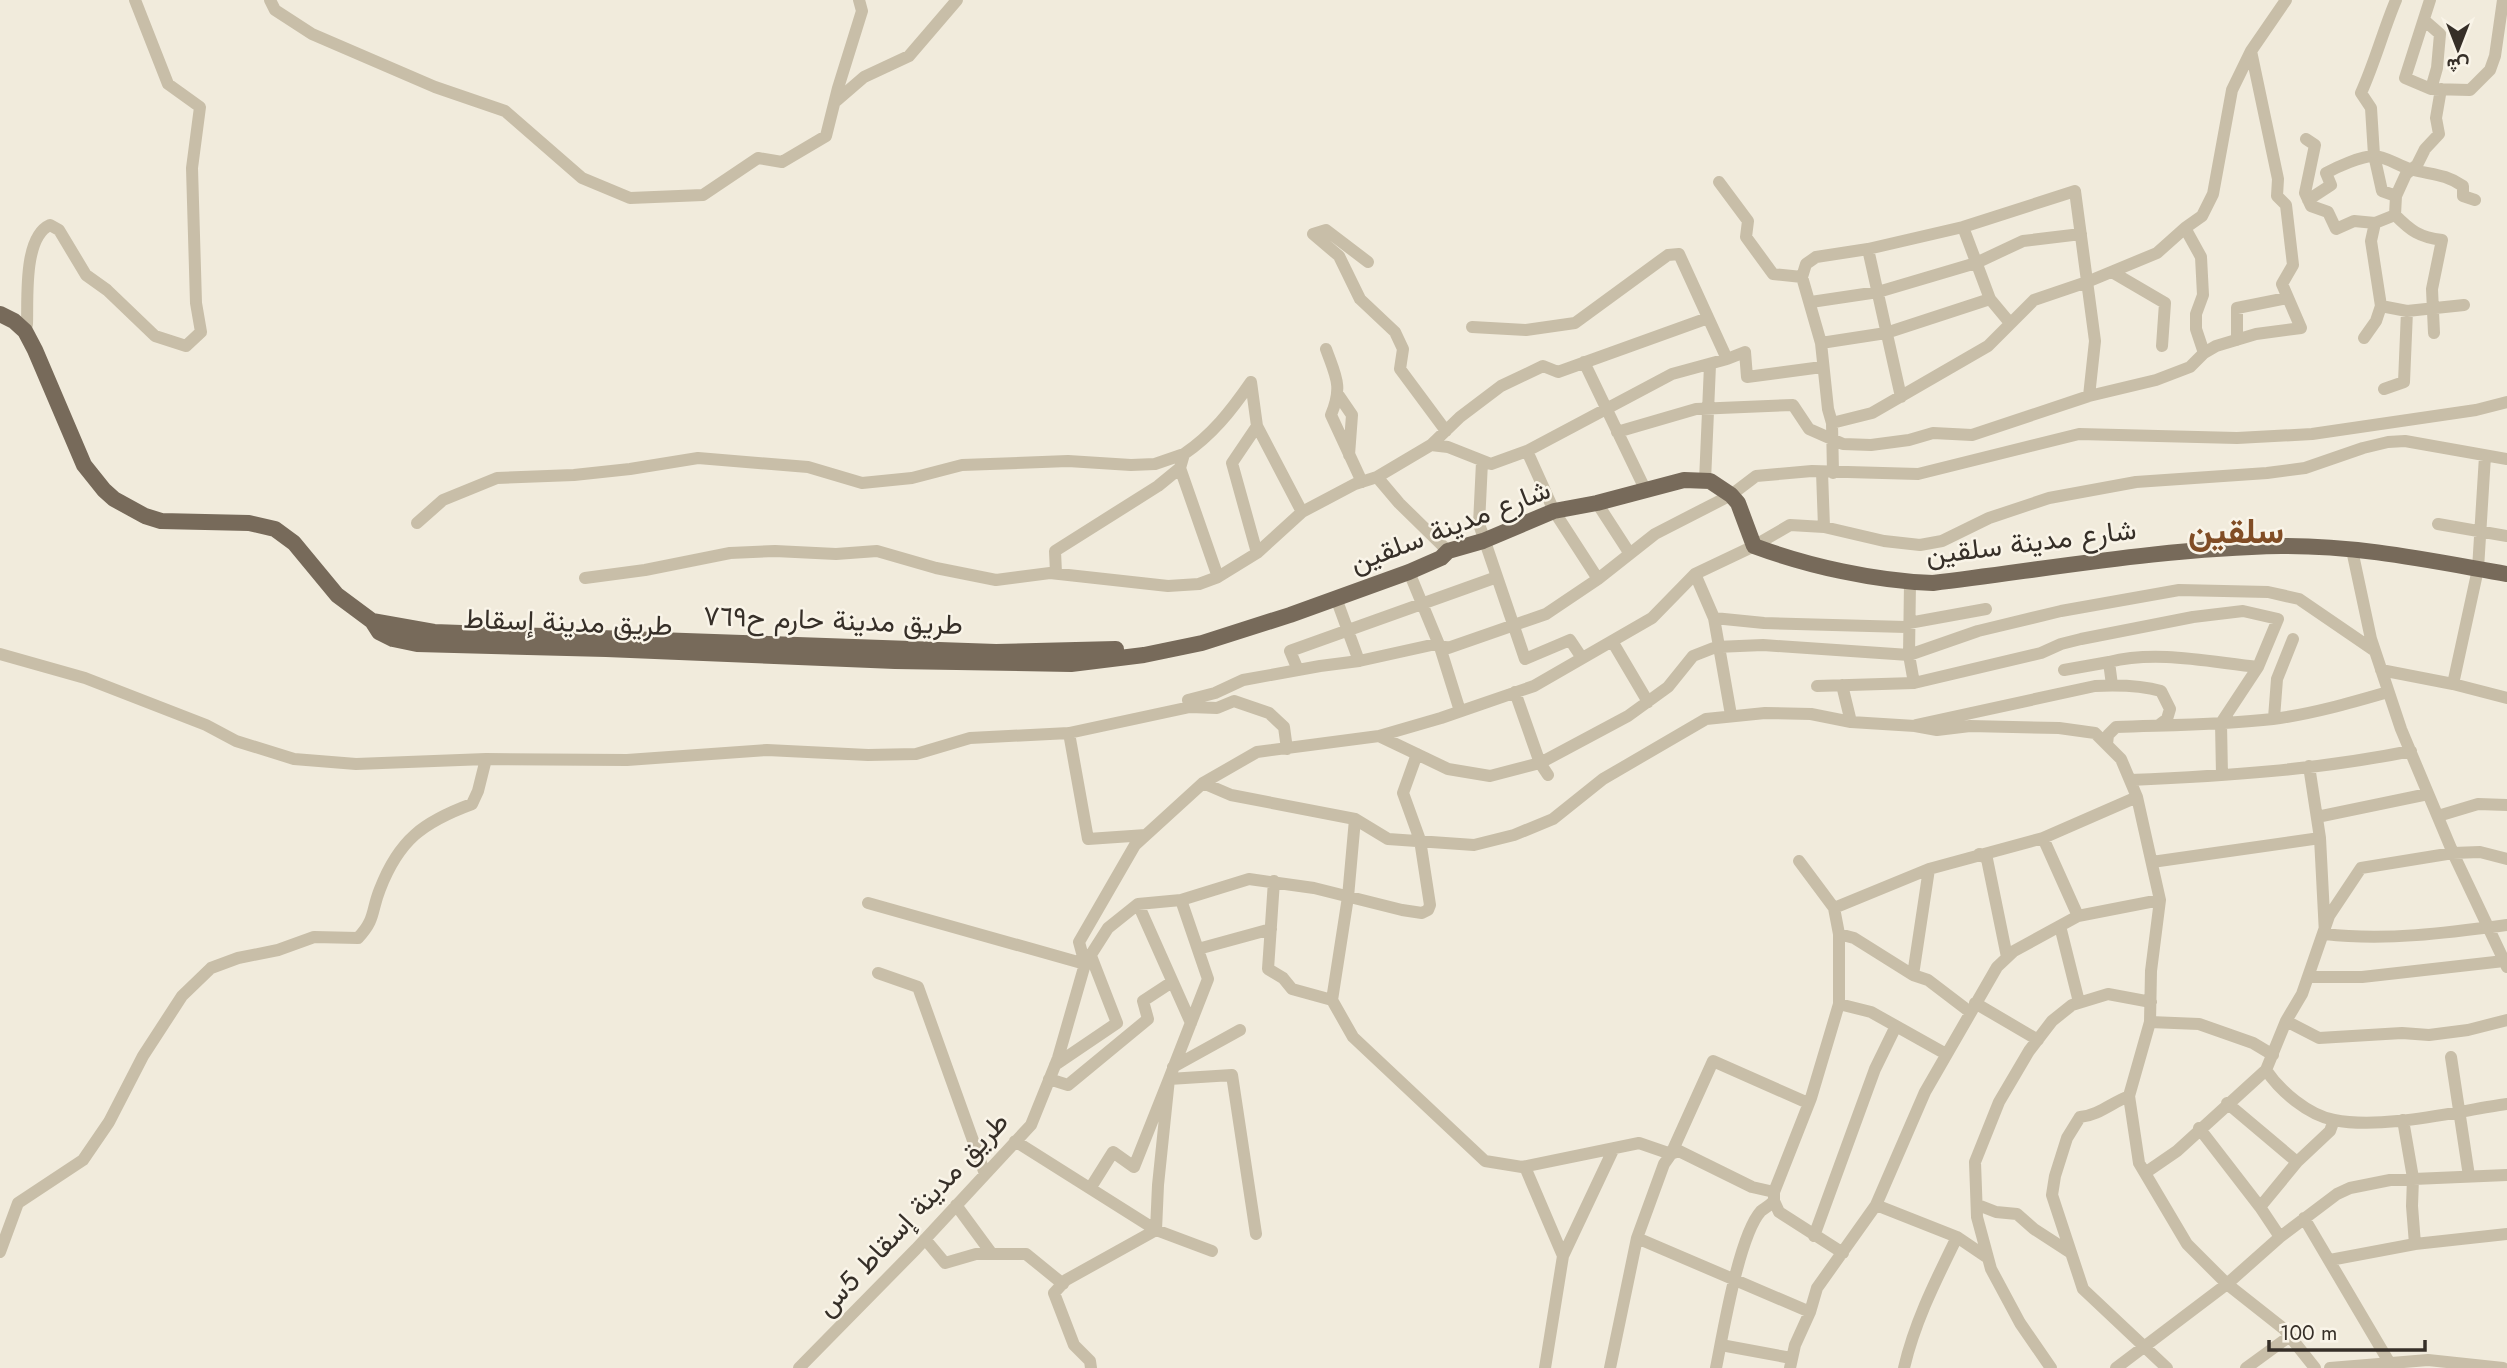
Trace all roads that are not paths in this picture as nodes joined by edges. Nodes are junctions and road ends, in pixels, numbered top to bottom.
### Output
1 (135, 0) edge
2 (270, 0) edge
3 (859, 0) edge
4 (957, 0) edge
5 (2286, 0) edge
6 (2396, 0) edge
7 (2430, 0) edge
8 (2503, 0) edge
9 (2424, 20) junction
10 (2251, 51) junction
11 (2436, 89) junction
12 (835, 102) junction
13 (2306, 138) dead end
14 (2374, 155) junction
15 (2411, 170) junction
16 (1719, 182) dead end
17 (2396, 196) junction
18 (2308, 200) junction
19 (2475, 200) dead end
20 (2395, 215) junction
21 (2375, 223) junction
22 (1963, 227) junction
23 (2185, 228) junction
24 (2081, 234) junction
25 (1868, 248) junction
26 (1368, 262) dead end
27 (1976, 263) junction
28 (2112, 272) junction
29 (1802, 277) junction
30 (2087, 282) junction
31 (1878, 292) junction
32 (2287, 298) junction
33 (1990, 299) junction
34 (1811, 302) junction
35 (2464, 304) dead end
36 (2381, 306) junction
37 (2433, 309) junction
38 (2407, 311) junction
39 (0, 314) edge
40 (1708, 318) junction
41 (2010, 323) junction
42 (1472, 327) dead end
43 (25, 331) junction
44 (1886, 333) junction
45 (2434, 333) dead end
46 (2364, 338) dead end
47 (2236, 340) junction
48 (1821, 343) junction
49 (2162, 346) dead end
50 (1326, 349) dead end
51 (2204, 353) junction
52 (1727, 359) junction
53 (1584, 362) junction
54 (1710, 365) junction
55 (1822, 367) junction
56 (2384, 389) dead end
57 (1339, 396) junction
58 (2089, 396) junction
59 (1900, 397) junction
60 (2507, 402) edge
61 (1607, 407) junction
62 (1709, 408) junction
63 (1832, 423) junction
64 (1257, 426) junction
65 (1446, 430) junction
66 (1617, 432) junction
67 (1833, 438) junction
68 (1431, 444) junction
69 (1527, 451) junction
70 (1349, 455) junction
71 (2485, 456) junction
72 (2507, 459) edge
73 (1182, 461) junction
74 (1482, 462) junction
75 (1827, 472) junction
76 (1377, 477) junction
77 (1705, 481) junction
78 (1362, 482) junction
79 (1644, 489) junction
80 (1731, 495) junction
81 (1597, 503) junction
82 (1555, 511) junction
83 (1302, 512) junction
84 (417, 523) dead end
85 (2438, 524) dead end
86 (1824, 527) junction
87 (2481, 533) junction
88 (2507, 536) edge
89 (1482, 541) junction
90 (1754, 546) junction
91 (2352, 550) junction
92 (1448, 551) junction
93 (1257, 553) junction
94 (1630, 554) junction
95 (2478, 569) junction
96 (1409, 572) junction
97 (1056, 573) junction
98 (1695, 574) junction
99 (2507, 574) edge
100 (1497, 577) junction
101 (585, 578) dead end
102 (1217, 578) junction
103 (1598, 579) junction
104 (1910, 582) junction
105 (1336, 598) junction
106 (1422, 604) junction
107 (1986, 610) dead end
108 (1290, 615) joint
109 (1714, 618) junction
110 (1764, 623) junction
111 (1909, 623) junction
112 (1514, 626) junction
113 (1348, 632) junction
114 (2292, 639) dead end
115 (1612, 641) junction
116 (1763, 645) junction
117 (1719, 646) junction
118 (1440, 647) junction
119 (2375, 651) junction
120 (0, 654) edge
121 (1909, 655) junction
122 (1582, 658) junction
123 (1359, 662) junction
124 (2109, 662) junction
125 (2258, 667) junction
126 (1298, 670) junction
127 (2064, 670) dead end
128 (2381, 670) junction
129 (1914, 683) junction
130 (2453, 684) junction
131 (1842, 685) junction
132 (2112, 685) junction
133 (1817, 686) dead end
134 (1516, 692) junction
135 (2388, 692) junction
136 (2507, 698) edge
137 (1648, 702) junction
138 (1190, 707) junction
139 (1460, 711) junction
140 (1731, 715) junction
141 (2274, 719) junction
142 (1851, 722) junction
143 (2221, 723) junction
144 (2159, 725) junction
145 (1915, 726) junction
146 (1069, 733) junction
147 (1379, 736) junction
148 (2107, 744) junction
149 (1287, 749) junction
150 (2411, 751) junction
151 (1417, 754) junction
152 (486, 759) junction
153 (1541, 763) junction
154 (2309, 766) junction
155 (1548, 775) dead end
156 (2222, 775) junction
157 (2130, 780) junction
158 (1203, 783) junction
159 (2428, 794) junction
160 (2137, 797) junction
161 (2507, 805) edge
162 (2438, 816) junction
163 (2316, 817) junction
164 (1355, 819) junction
165 (1146, 835) junction
166 (2043, 838) junction
167 (2320, 838) junction
168 (1420, 840) junction
169 (2453, 853) junction
170 (1979, 854) junction
171 (2507, 859) edge
172 (1799, 861) dead end
173 (2152, 862) junction
174 (1929, 869) junction
175 (1274, 881) junction
176 (1348, 897) junction
177 (1181, 900) junction
178 (2160, 900) junction
179 (868, 903) dead end
180 (1138, 904) junction
181 (1834, 908) junction
182 (2078, 916) junction
183 (2507, 925) edge
184 (2060, 926) junction
185 (2488, 928) junction
186 (1271, 929) junction
187 (1839, 934) junction
188 (2325, 934) junction
189 (1198, 949) junction
190 (2007, 957) junction
191 (1088, 960) junction
192 (2506, 964) edge
193 (878, 973) dead end
194 (1913, 975) junction
195 (2309, 977) junction
196 (1172, 982) junction
197 (1332, 1000) junction
198 (2079, 1002) junction
199 (2151, 1002) junction
200 (1839, 1004) junction
201 (1972, 1007) junction
202 (2507, 1020) edge
203 (2286, 1021) junction
204 (2150, 1022) junction
205 (1191, 1023) junction
206 (1896, 1026) junction
207 (1240, 1030) dead end
208 (2038, 1040) junction
209 (1946, 1054) junction
210 (2273, 1055) junction
211 (2451, 1057) dead end
212 (1055, 1065) junction
213 (2266, 1070) junction
214 (1171, 1073) junction
215 (1049, 1079) junction
216 (2129, 1096) junction
217 (1808, 1103) junction
218 (2227, 1103) junction
219 (2507, 1104) edge
220 (2460, 1110) junction
221 (2403, 1119) junction
222 (2334, 1120) junction
223 (2199, 1128) junction
224 (1015, 1141) junction
225 (1614, 1148) junction
226 (1671, 1154) junction
227 (2297, 1162) junction
228 (1525, 1167) junction
229 (2145, 1173) junction
230 (985, 1174) junction
231 (2469, 1175) junction
232 (2507, 1175) edge
233 (2413, 1178) junction
234 (1091, 1187) junction
235 (1774, 1197) junction
236 (956, 1205) junction
237 (1876, 1205) junction
238 (1978, 1205) junction
239 (2260, 1207) junction
240 (2304, 1218) junction
241 (1156, 1230) junction
242 (1256, 1234) dead end
243 (2507, 1234) edge
244 (1814, 1236) junction
245 (1957, 1237) junction
246 (2280, 1237) junction
247 (1637, 1238) junction
248 (925, 1239) junction
249 (2415, 1244) junction
250 (1212, 1251) dead end
251 (0, 1252) edge
252 (1843, 1253) junction
253 (2071, 1253) junction
254 (992, 1254) junction
255 (1563, 1256) junction
256 (1988, 1258) junction
257 (2330, 1260) junction
258 (1735, 1278) junction
259 (1063, 1284) junction
260 (2227, 1284) junction
261 (1810, 1312) junction
262 (2290, 1336) junction
263 (1721, 1345) junction
264 (2145, 1347) junction
265 (2389, 1362) junction
266 (1791, 1363) edge
267 (799, 1368) edge
268 (1091, 1368) edge
269 (1545, 1368) edge
270 (1610, 1368) edge
271 (1716, 1368) edge
272 (1904, 1368) edge
273 (2051, 1368) edge
274 (2116, 1368) edge
275 (2167, 1368) edge
276 (2246, 1368) edge
277 (2315, 1368) edge
278 (2330, 1368) edge
279 (2503, 1368) edge

1 - 43 street
2 - 12 street
3 - 12 street
4 - 12 street
5 - 10 street
6 - 14 street
7 - 9 street
8 - 11 street
9 - 11 street
9 - 11 street
10 - 23 street
10 - 32 street
11 - 15 street
13 - 18 street
14 - 15 street
14 - 17 street
14 - 18 street
15 - 17 street
15 - 19 street
16 - 29 street
17 - 20 street
18 - 21 street
20 - 21 street
20 - 37 street
21 - 36 street
22 - 24 street
22 - 25 street
22 - 27 street
23 - 28 street
23 - 51 street
24 - 27 street
24 - 30 street
25 - 29 street
25 - 31 street
26 - 65 street
27 - 31 street
27 - 33 street
28 - 30 street
28 - 49 street
29 - 34 street
30 - 41 street
30 - 58 street
31 - 34 street
31 - 44 street
32 - 47 street
32 - 47 street
33 - 41 street
33 - 44 street
34 - 48 street
35 - 37 street
36 - 38 street
36 - 46 street
37 - 38 street
37 - 45 street
38 - 56 street
39 - 43 main road
40 - 42 street
40 - 52 street
40 - 53 street
41 - 59 street
43 - 108 main road, طريق مدينة حارم ح٧٦٩
44 - 48 street
44 - 59 street
47 - 51 street
48 - 55 street
50 - 57 street
51 - 58 street
52 - 54 street
52 - 55 street
53 - 61 street
53 - 65 street
54 - 61 street
54 - 62 street
55 - 63 street
57 - 70 street
57 - 70 street
58 - 67 street
59 - 63 street
60 - 75 street
61 - 66 street
61 - 69 street
62 - 66 street
62 - 67 street
62 - 77 street
63 - 67 street
64 - 73 street
64 - 83 street
64 - 93 street
65 - 68 street
66 - 79 street
67 - 75 street
68 - 74 street
68 - 76 street
69 - 74 street
69 - 82 street
70 - 78 street
71 - 72 street, طريق مدينة إسقاط 5س
71 - 86 street, طريق مدينة إسقاط 5س
71 - 87 street
73 - 84 street
73 - 97 street
73 - 102 street
74 - 89 street
75 - 80 street
75 - 86 street
76 - 78 street
76 - 92 street
77 - 79 main road, شارع مدينة سلقين
77 - 80 main road
78 - 83 street
79 - 81 main road, شارع مدينة سلقين
80 - 90 main road
80 - 94 street
81 - 82 main road, شارع مدينة سلقين
81 - 94 street
82 - 89 main road, شارع مدينة سلقين
82 - 103 street
83 - 93 street
85 - 87 street
86 - 90 street, طريق مدينة إسقاط 5س
87 - 88 street
87 - 95 street
89 - 92 main road, شارع مدينة سلقين
89 - 100 street
90 - 98 street, طريق مدينة إسقاط 5س
90 - 104 main road, شارع مدينة سلقين
91 - 95 main road, شارع مدينة سلقين
91 - 104 main road, شارع مدينة سلقين
91 - 119 street
92 - 96 main road, شارع مدينة سلقين
93 - 102 street
94 - 103 street
95 - 99 main road, شارع مدينة سلقين
95 - 130 street
96 - 105 main road, شارع مدينة سلقين
96 - 106 street
97 - 101 street
97 - 102 street
98 - 109 street
98 - 115 street, طريق مدينة إسقاط 5س
100 - 106 street
100 - 112 street
103 - 112 street
104 - 111 street
105 - 108 main road, شارع مدينة سلقين
105 - 113 street
106 - 113 street
106 - 118 street
107 - 111 street
109 - 110 street
109 - 117 street
110 - 111 street
110 - 116 street
111 - 121 street
112 - 118 street
112 - 122 street
113 - 123 street
113 - 126 street
114 - 141 street
115 - 122 street, طريق مدينة إسقاط 5س
115 - 137 street
116 - 117 street
116 - 121 street
117 - 137 street
117 - 140 street
118 - 123 street
118 - 139 street
119 - 121 street
119 - 128 street
120 - 152 street
121 - 129 street
122 - 134 street, طريق مدينة إسقاط 5س
123 - 126 street
124 - 125 street
124 - 127 street
124 - 132 street
125 - 129 street
125 - 143 street
126 - 138 street
128 - 130 street
128 - 135 street
129 - 131 street
130 - 136 street
131 - 133 street
131 - 142 street
132 - 144 street
132 - 145 street
134 - 139 street, طريق مدينة إسقاط 5س
134 - 153 street
135 - 141 street
135 - 150 street
137 - 153 street
138 - 146 street
138 - 149 street
139 - 147 street, طريق مدينة إسقاط 5س
140 - 142 street
140 - 168 street
141 - 143 street
142 - 145 street
143 - 144 street
143 - 156 street
144 - 148 street
145 - 148 street
146 - 152 street
146 - 165 street
147 - 149 street, طريق مدينة إسقاط 5س
147 - 151 street
148 - 157 street
149 - 158 street, طريق مدينة إسقاط 5س
150 - 154 street
150 - 159 street
151 - 153 street
151 - 168 street
152 - 251 street
153 - 155 street
154 - 156 street
154 - 163 street
156 - 157 street
157 - 160 street
158 - 164 street
158 - 165 street, طريق مدينة إسقاط 5س
159 - 162 street
159 - 163 street
160 - 166 street
160 - 173 street
161 - 162 street
162 - 169 street
163 - 167 street
164 - 168 street
164 - 176 street
165 - 191 street, طريق مدينة إسقاط 5س
166 - 170 street
166 - 182 street
167 - 173 street
167 - 188 street
168 - 176 street
169 - 171 street
169 - 185 street
169 - 188 street
170 - 174 street
170 - 190 street
172 - 181 street
173 - 178 street
174 - 181 street
174 - 194 street
175 - 176 street
175 - 177 street
175 - 186 street
176 - 197 street
177 - 180 street
177 - 189 street
178 - 182 street
178 - 199 street
179 - 191 street
180 - 191 street
180 - 196 street
181 - 187 street
182 - 184 street
183 - 185 street
184 - 190 street
184 - 198 street
185 - 188 street
185 - 192 street
186 - 189 street
186 - 197 street
187 - 194 street
187 - 200 street
188 - 195 street
189 - 205 street
190 - 201 street
191 - 212 street, طريق مدينة إسقاط 5س
191 - 212 street
192 - 195 street
193 - 230 street
194 - 201 street
195 - 203 street
196 - 205 street
196 - 215 street
197 - 228 street
198 - 199 street
198 - 208 street
199 - 204 street
200 - 206 street
200 - 217 street
201 - 208 street
201 - 209 street
202 - 203 street
203 - 210 street
204 - 210 street
204 - 216 street
205 - 214 street
206 - 209 street
206 - 244 street
207 - 214 street
208 - 238 street
209 - 237 street
210 - 213 street
211 - 220 street
212 - 215 street, طريق مدينة إسقاط 5س
213 - 218 street
213 - 222 street
214 - 234 street
214 - 241 street
214 - 242 street
215 - 224 street, طريق مدينة إسقاط 5س
216 - 229 street
216 - 253 street
217 - 226 street
217 - 235 street
218 - 223 street
218 - 227 street
219 - 220 street
220 - 221 street
220 - 231 street
221 - 222 street
221 - 233 street
222 - 227 street
223 - 229 street
223 - 239 street
224 - 230 street, طريق مدينة إسقاط 5س
224 - 234 street
225 - 226 street
225 - 228 street
225 - 255 street
226 - 235 street
226 - 247 street
227 - 239 street
228 - 255 street
229 - 260 street
230 - 236 street, طريق مدينة إسقاط 5س
231 - 232 street
231 - 233 street
233 - 240 street
233 - 249 street
234 - 241 street
235 - 244 street
235 - 258 street
236 - 248 street, طريق مدينة إسقاط 5س
236 - 254 street
237 - 245 street
237 - 252 street
238 - 253 street
238 - 256 street
239 - 246 street
240 - 246 street
240 - 257 street
241 - 250 street
241 - 259 street
243 - 249 street
244 - 252 street
245 - 256 street
245 - 272 street
246 - 260 street
247 - 258 street
247 - 270 street
248 - 254 street
248 - 267 street, طريق مدينة إسقاط 5س
249 - 257 street
252 - 261 street
253 - 264 street
254 - 259 street
255 - 269 street
256 - 273 street
257 - 265 street
258 - 261 street
258 - 263 street
259 - 268 street
260 - 262 street
260 - 264 street
261 - 266 street
262 - 276 street
262 - 277 street
263 - 266 street
263 - 271 street
264 - 274 street
264 - 275 street
265 - 278 street
265 - 279 street

